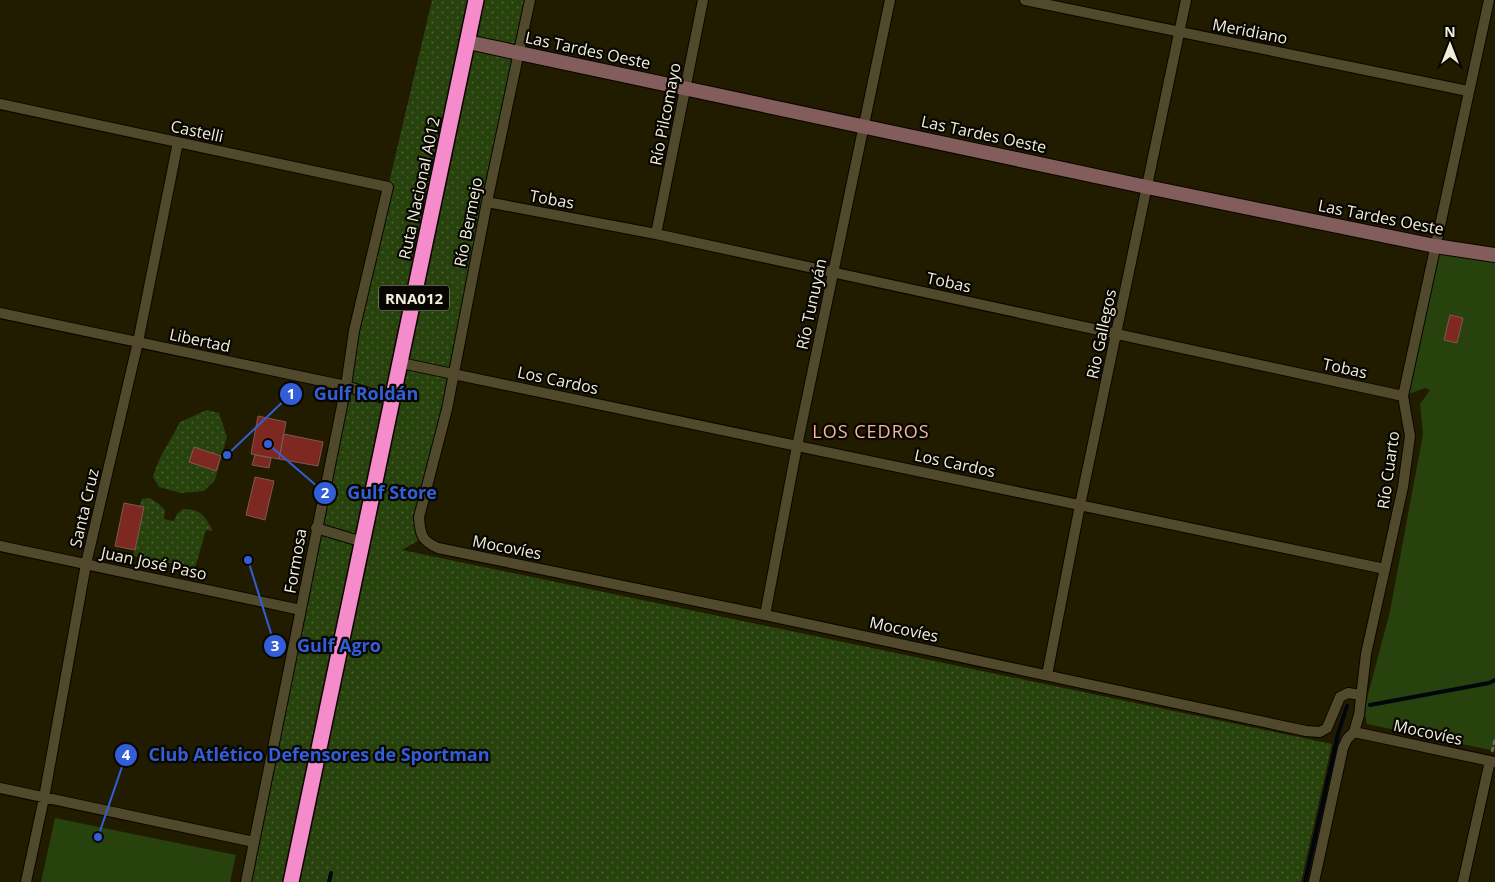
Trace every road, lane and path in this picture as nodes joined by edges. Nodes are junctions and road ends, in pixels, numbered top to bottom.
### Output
1 (476, 0) edge
2 (530, 0) edge
3 (703, 0) edge
4 (890, 0) edge
5 (1025, 0) edge
6 (1186, 0) edge
7 (1489, 0) edge
8 (1179, 32) junction
9 (468, 42) junction
10 (518, 53) junction
11 (685, 88) junction
12 (1468, 91) junction
13 (0, 104) edge
14 (864, 126) junction
15 (178, 142) junction
16 (388, 187) joint
17 (1147, 187) junction
18 (487, 202) junction
19 (656, 234) junction
20 (1435, 246) junction
21 (1495, 255) edge
22 (833, 272) junction
23 (0, 313) edge
24 (1116, 334) junction
25 (138, 342) junction
26 (401, 363) junction
27 (453, 374) junction
28 (346, 386) junction
29 (1404, 396) junction
30 (393, 401) junction
31 (797, 446) junction
32 (1080, 505) junction
33 (316, 528) junction
34 (423, 538) joint
35 (363, 542) junction
36 (0, 546) edge
37 (86, 564) junction
38 (1385, 569) junction
39 (301, 610) junction
40 (765, 614) junction
41 (1047, 675) junction
42 (1361, 695) junction
43 (1354, 732) junction
44 (1492, 761) edge
45 (0, 788) edge
46 (44, 798) junction
47 (254, 842) junction
48 (26, 882) edge
49 (246, 882) edge
50 (291, 882) edge
51 (1314, 882) edge
52 (1463, 882) edge

1 - 9 highway, Ruta Nacional A012 / RNA012
2 - 10 street, Río Bermejo
3 - 11 street, Río Pilcomayo
4 - 14 street, Río Tunuyán
5 - 8 street, Meridiano
6 - 8 street, Rio Gallegos
7 - 12 street, Río Cuarto
8 - 12 street, Meridiano
8 - 17 street, Rio Gallegos
9 - 10 street, Las Tardes Oeste
9 - 26 highway, Ruta Nacional A012 / RNA012
10 - 11 street, Las Tardes Oeste
10 - 18 street, Río Bermejo
11 - 14 street, Las Tardes Oeste
11 - 19 street, Río Pilcomayo
12 - 20 street, Río Cuarto
13 - 15 street, Castelli
14 - 17 street, Las Tardes Oeste
14 - 22 street, Río Tunuyán
15 - 16 street, Castelli
15 - 25 street, Santa Cruz
16 - 28 street, Formosa
17 - 20 street, Las Tardes Oeste
17 - 24 street, Rio Gallegos
18 - 19 street, Tobas
18 - 27 street, Río Bermejo
19 - 22 street, Tobas
20 - 21 street, Las Tardes Oeste
20 - 29 street, Río Cuarto
22 - 24 street, Tobas
22 - 31 street, Río Tunuyán
23 - 25 street, Libertad
24 - 29 street, Tobas
24 - 32 street, Rio Gallegos
25 - 28 street, Libertad
25 - 37 street, Santa Cruz
26 - 27 street, Los Cardos
26 - 30 highway, Ruta Nacional A012 / RNA012
27 - 31 street, Los Cardos
27 - 34 street, Río Bermejo
28 - 30 street, Libertad
28 - 33 street, Formosa
29 - 38 street, Río Cuarto
30 - 35 highway, Ruta Nacional A012 / RNA012
31 - 32 street, Los Cardos
31 - 40 street, Río Tunuyán
32 - 38 street, Los Cardos
32 - 41 street, Rio Gallegos
33 - 35 street
33 - 39 street, Formosa
34 - 40 street, Mocovíes
35 - 50 highway, Ruta Nacional A012 / RNA012
36 - 37 street, Juan José Paso
37 - 39 street, Juan José Paso
37 - 46 street, Santa Cruz
38 - 42 street, Río Cuarto
39 - 47 street, Formosa
40 - 41 street, Mocovíes
41 - 42 street, Mocovíes
42 - 43 street, Río Cuarto
43 - 44 street, Mocovíes
43 - 51 street, Río Cuarto
44 - 52 street
45 - 46 street
46 - 47 street
46 - 48 street, Santa Cruz
47 - 49 street, Formosa

